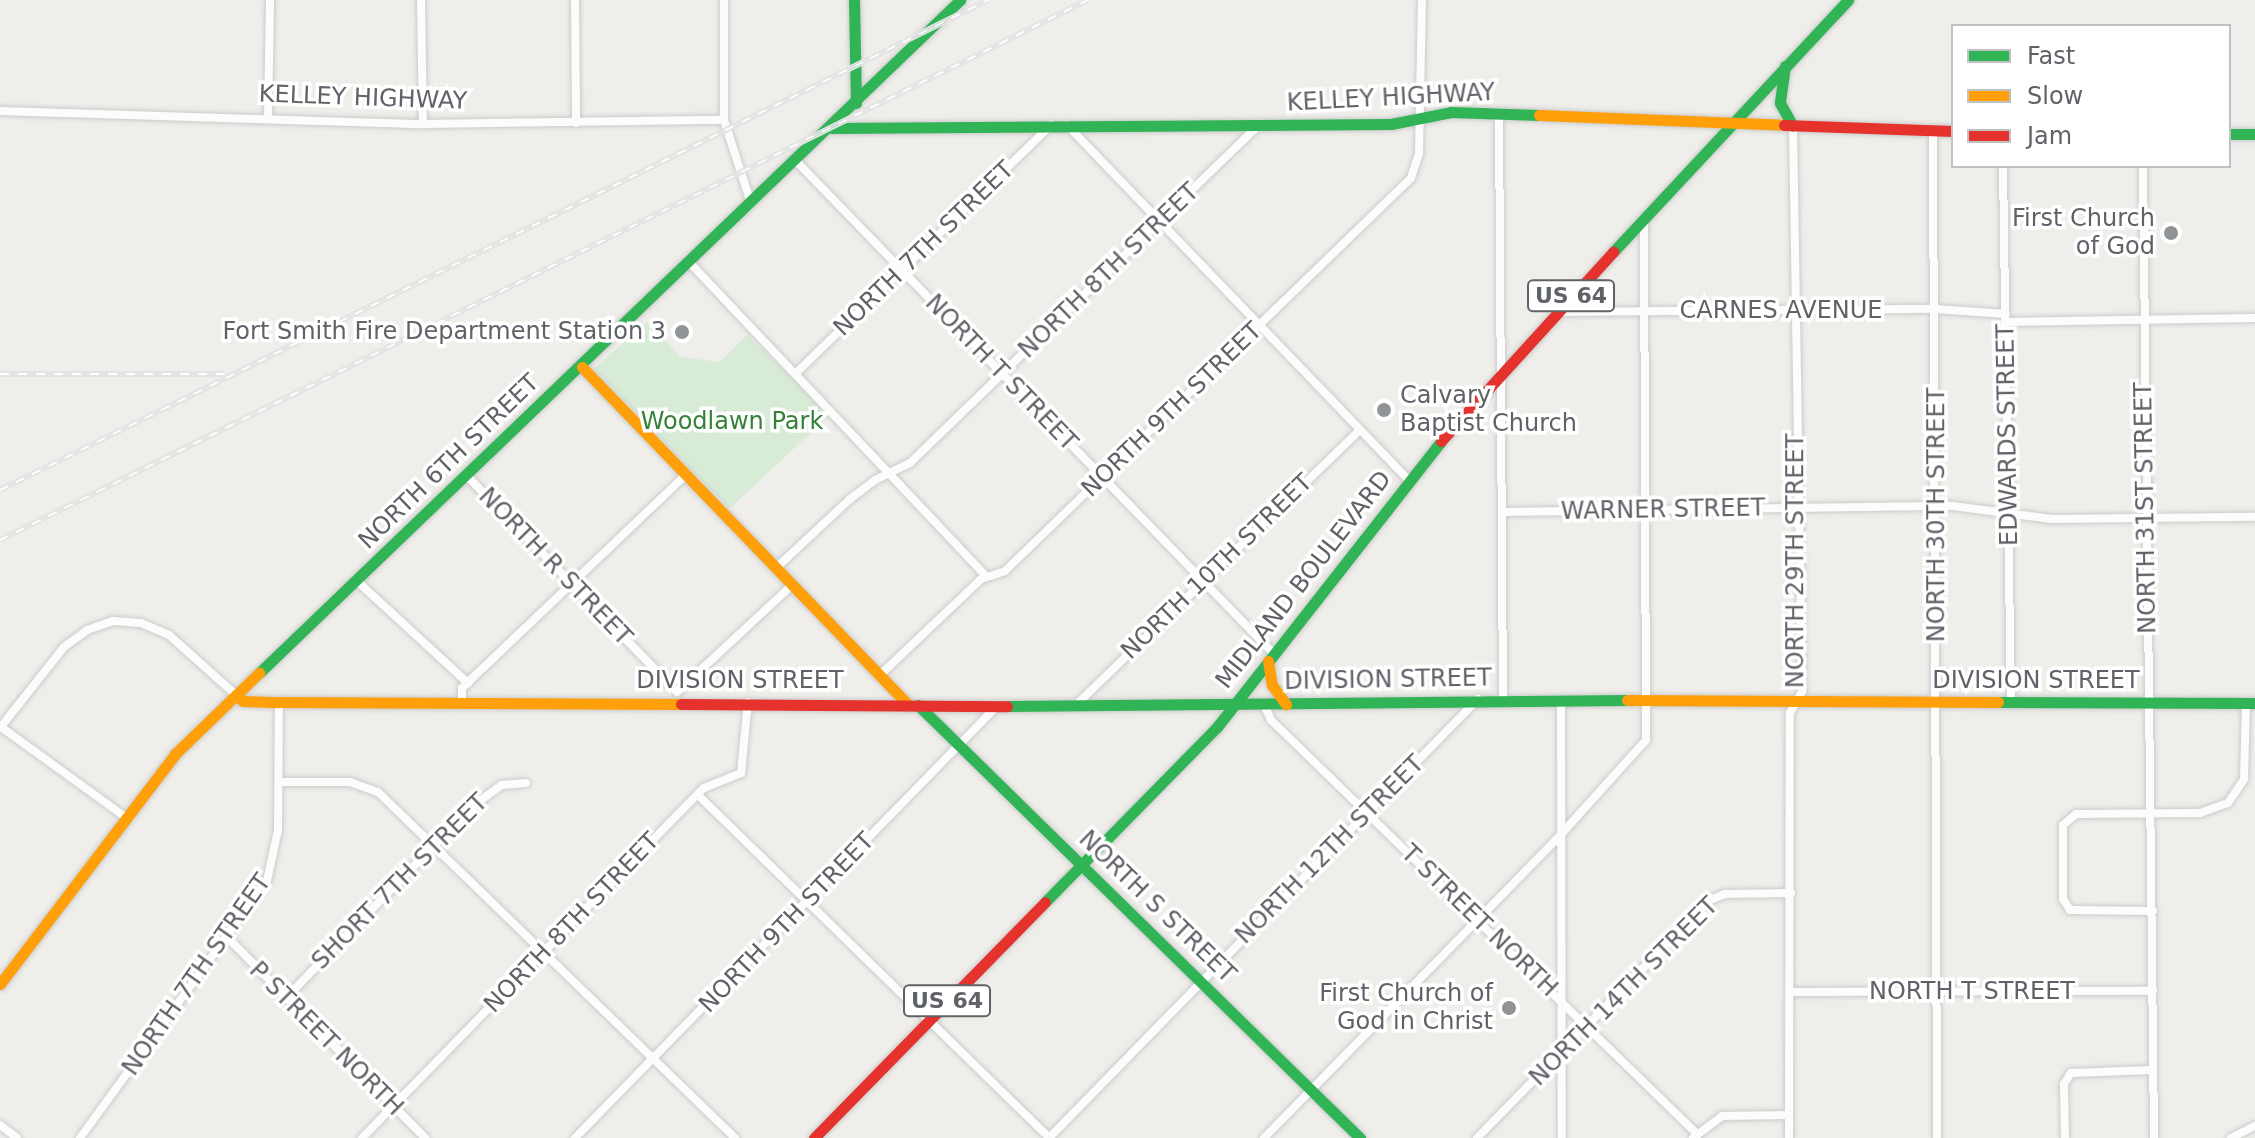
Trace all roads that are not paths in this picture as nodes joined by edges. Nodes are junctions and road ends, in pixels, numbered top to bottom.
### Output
1 (270, 0) edge
2 (421, 0) edge
3 (575, 0) edge
4 (724, 0) edge
5 (854, 0) edge
6 (960, 0) edge
7 (1422, 0) edge
8 (1848, 0) edge
9 (1785, 66) junction
10 (856, 103) junction
11 (0, 111) edge
12 (1499, 114) junction
13 (1419, 115) junction
14 (268, 117) junction
15 (724, 120) junction
16 (576, 123) junction
17 (423, 124) junction
18 (1051, 124) junction
19 (1066, 124) junction
20 (1729, 124) junction
21 (1259, 125) junction
22 (1793, 126) junction
23 (831, 128) junction
24 (1933, 131) junction
25 (1951, 131) edge
26 (2231, 134) edge
27 (2255, 134) edge
28 (796, 161) junction
29 (2003, 168) edge
30 (2143, 168) edge
31 (751, 204) junction
32 (1644, 217) junction
33 (1160, 223) junction
34 (690, 263) junction
35 (902, 270) junction
36 (1794, 309) junction
37 (1936, 309) junction
38 (1556, 312) junction
39 (1646, 312) junction
40 (2006, 318) junction
41 (2255, 318) edge
42 (2144, 320) junction
43 (1259, 325) junction
44 (582, 367) junction
45 (1501, 371) junction
46 (796, 373) junction
47 (1002, 374) junction
48 (1360, 430) junction
49 (889, 473) junction
50 (686, 475) junction
51 (467, 476) junction
52 (1101, 477) junction
53 (1410, 481) junction
54 (1938, 506) junction
55 (1796, 508) junction
56 (1648, 510) junction
57 (2009, 511) junction
58 (1502, 512) junction
59 (2255, 517) edge
60 (2146, 518) junction
61 (776, 568) junction
62 (986, 576) junction
63 (357, 581) junction
64 (1202, 582) junction
65 (792, 585) junction
66 (572, 586) junction
67 (1271, 658) junction
68 (880, 675) junction
69 (468, 683) junction
70 (236, 695) junction
71 (677, 697) junction
72 (1478, 699) junction
73 (1503, 700) junction
74 (1561, 701) junction
75 (279, 702) junction
76 (748, 702) junction
77 (462, 703) junction
78 (1648, 703) junction
79 (1937, 703) junction
80 (2011, 703) junction
81 (2150, 703) junction
82 (2251, 703) edge
83 (1286, 704) junction
84 (1795, 704) junction
85 (913, 705) junction
86 (998, 705) junction
87 (1076, 705) junction
88 (1264, 705) junction
89 (1232, 707) junction
90 (0, 728) edge
91 (961, 745) junction
92 (279, 782) junction
93 (526, 783) dead end
94 (698, 795) junction
95 (1368, 812) junction
96 (2152, 813) junction
97 (124, 816) junction
98 (1561, 832) junction
99 (433, 845) junction
100 (1081, 865) junction
101 (1791, 893) junction
102 (808, 902) junction
103 (2153, 911) junction
104 (1478, 919) junction
105 (228, 938) junction
106 (543, 952) junction
107 (1201, 979) junction
108 (0, 984) edge
109 (2153, 991) junction
110 (1790, 992) junction
111 (1936, 992) junction
112 (284, 1000) junction
113 (1562, 1002) junction
114 (928, 1020) junction
115 (1586, 1026) junction
116 (1562, 1051) junction
117 (654, 1059) junction
118 (2153, 1070) junction
119 (1313, 1088) junction
120 (392, 1107) junction
121 (1789, 1115) junction
122 (0, 1125) edge
123 (2255, 1126) edge
124 (1695, 1136) edge
125 (1362, 1137) edge
126 (17, 1138) edge
127 (80, 1138) edge
128 (362, 1138) edge
129 (425, 1138) edge
130 (575, 1138) edge
131 (735, 1138) edge
132 (814, 1138) edge
133 (1049, 1138) edge
134 (1264, 1138) edge
135 (1477, 1138) edge
136 (1562, 1138) edge
137 (1789, 1138) edge
138 (1937, 1138) edge
139 (2065, 1138) edge
140 (2154, 1138) edge
141 (2231, 1138) edge

1 - 14 street
2 - 17 street
3 - 16 street
4 - 15 street
5 - 10 street
6 - 10 street, NORTH 6TH STREET
7 - 13 street, NORTH 9TH STREET
8 - 9 street, MIDLAND BOULEVARD / US 64
9 - 20 street, MIDLAND BOULEVARD / US 64
9 - 22 street
10 - 23 street, NORTH 6TH STREET
11 - 14 street, KELLEY HIGHWAY
12 - 13 street, KELLEY HIGHWAY
12 - 20 street, KELLEY HIGHWAY
12 - 45 street
13 - 21 street, KELLEY HIGHWAY
13 - 43 street, NORTH 9TH STREET
14 - 17 street, KELLEY HIGHWAY
15 - 16 street, KELLEY HIGHWAY
15 - 31 street
16 - 17 street, KELLEY HIGHWAY
18 - 19 street, KELLEY HIGHWAY
18 - 23 street, KELLEY HIGHWAY
18 - 35 street, NORTH 7TH STREET
19 - 21 street, KELLEY HIGHWAY
19 - 33 street
20 - 22 street, KELLEY HIGHWAY
20 - 32 street, MIDLAND BOULEVARD / US 64
21 - 33 street, NORTH 8TH STREET
22 - 24 street, KELLEY HIGHWAY
22 - 36 street, NORTH 29TH STREET
23 - 28 street, NORTH 6TH STREET
24 - 25 street, KELLEY HIGHWAY
24 - 37 street, NORTH 30TH STREET
26 - 27 street
28 - 31 street, NORTH 6TH STREET
28 - 35 street, NORTH T STREET
29 - 40 street, EDWARDS STREET
30 - 42 street, NORTH 31ST STREET
31 - 34 street, NORTH 6TH STREET
32 - 38 street, MIDLAND BOULEVARD / US 64
32 - 39 street
33 - 43 street
33 - 47 street, NORTH 8TH STREET
34 - 44 street, NORTH 6TH STREET
34 - 46 street
35 - 46 street, NORTH 7TH STREET
35 - 47 street, NORTH T STREET
36 - 37 street, CARNES AVENUE
36 - 39 street, CARNES AVENUE
36 - 55 street, NORTH 29TH STREET
37 - 40 street, CARNES AVENUE
37 - 54 street, NORTH 30TH STREET
38 - 39 street, CARNES AVENUE
38 - 45 street, MIDLAND BOULEVARD / US 64
39 - 56 street
40 - 42 street, CARNES AVENUE
40 - 57 street, EDWARDS STREET
41 - 42 street, CARNES AVENUE
42 - 60 street, NORTH 31ST STREET
43 - 48 street
43 - 52 street, NORTH 9TH STREET
44 - 50 street, NORTH S STREET
44 - 51 street, NORTH 6TH STREET
45 - 53 street, MIDLAND BOULEVARD / US 64
45 - 58 street
46 - 49 street
47 - 49 street, NORTH 8TH STREET
47 - 52 street, NORTH T STREET
48 - 53 street
48 - 64 street, NORTH 10TH STREET
49 - 61 street, NORTH 8TH STREET
49 - 62 street
50 - 61 street, NORTH S STREET
50 - 66 street
51 - 63 street, NORTH 6TH STREET
51 - 66 street, NORTH R STREET
52 - 62 street, NORTH 9TH STREET
52 - 64 street, NORTH T STREET
53 - 67 street, MIDLAND BOULEVARD / US 64
54 - 55 street, WARNER STREET
54 - 57 street, WARNER STREET
54 - 79 street, NORTH 30TH STREET
55 - 56 street, WARNER STREET
55 - 84 street, NORTH 29TH STREET
56 - 58 street, WARNER STREET
56 - 78 street
57 - 60 street, WARNER STREET
57 - 80 street, EDWARDS STREET
58 - 73 street
59 - 60 street, WARNER STREET
60 - 81 street, NORTH 31ST STREET
61 - 65 street, NORTH S STREET
62 - 68 street, NORTH 9TH STREET
63 - 69 street
63 - 70 street, NORTH 6TH STREET
64 - 67 street, NORTH T STREET
64 - 87 street, NORTH 10TH STREET
65 - 68 street, NORTH S STREET
65 - 71 street
66 - 69 street
66 - 71 street, NORTH R STREET
67 - 83 street
67 - 89 street, MIDLAND BOULEVARD / US 64
68 - 85 street, NORTH S STREET
69 - 77 street
70 - 75 street, DIVISION STREET
70 - 90 street
70 - 97 street, NORTH 6TH STREET
71 - 76 street, DIVISION STREET
71 - 77 street, DIVISION STREET
72 - 73 street, DIVISION STREET
72 - 83 street, DIVISION STREET
72 - 95 street, NORTH 12TH STREET
73 - 74 street, DIVISION STREET
74 - 78 street, DIVISION STREET
74 - 98 street
75 - 77 street, DIVISION STREET
75 - 92 street, NORTH 7TH STREET
76 - 85 street, DIVISION STREET
76 - 94 street, NORTH 8TH STREET
78 - 84 street, DIVISION STREET
78 - 98 street
79 - 80 street, DIVISION STREET
79 - 84 street, DIVISION STREET
79 - 111 street, NORTH 30TH STREET
80 - 81 street, DIVISION STREET
81 - 82 street, DIVISION STREET
81 - 96 street, NORTH 31ST STREET
82 - 96 street
83 - 88 street, DIVISION STREET
84 - 101 street, NORTH 29TH STREET
85 - 86 street, DIVISION STREET
85 - 91 street, NORTH S STREET
86 - 87 street, DIVISION STREET
86 - 91 street, NORTH 9TH STREET
87 - 89 street, DIVISION STREET
88 - 89 street, DIVISION STREET
88 - 95 street, T STREET NORTH
89 - 100 street, MIDLAND BOULEVARD / US 64
90 - 97 street
91 - 100 street, NORTH S STREET
91 - 102 street, NORTH 9TH STREET
92 - 99 street
92 - 105 street, NORTH 7TH STREET
93 - 99 street, SHORT 7TH STREET
94 - 102 street
94 - 106 street, NORTH 8TH STREET
95 - 104 street, T STREET NORTH
95 - 107 street, NORTH 12TH STREET
96 - 103 street, NORTH 31ST STREET
96 - 103 street
97 - 108 street, NORTH 6TH STREET
98 - 104 street
98 - 113 street
99 - 106 street
99 - 112 street, SHORT 7TH STREET
100 - 107 street, NORTH S STREET
100 - 114 street, MIDLAND BOULEVARD / US 64
101 - 110 street, NORTH 29TH STREET
101 - 115 street, NORTH 14TH STREET
102 - 114 street
102 - 117 street, NORTH 9TH STREET
103 - 109 street, NORTH 31ST STREET
104 - 113 street, T STREET NORTH
104 - 119 street
105 - 112 street, P STREET NORTH
105 - 127 street, NORTH 7TH STREET
106 - 117 street
106 - 120 street, NORTH 8TH STREET
107 - 119 street, NORTH S STREET
107 - 133 street, NORTH 12TH STREET
109 - 111 street, NORTH T STREET
109 - 118 street, NORTH 31ST STREET
110 - 111 street, NORTH T STREET
110 - 121 street, NORTH 29TH STREET
111 - 138 street, NORTH 30TH STREET
112 - 120 street, P STREET NORTH
113 - 115 street, T STREET NORTH
113 - 116 street
114 - 132 street, MIDLAND BOULEVARD / US 64
114 - 133 street
115 - 116 street, NORTH 14TH STREET
115 - 124 street, T STREET NORTH
116 - 135 street, NORTH 14TH STREET
116 - 136 street
117 - 130 street, NORTH 9TH STREET
117 - 131 street
118 - 139 street
118 - 140 street, NORTH 31ST STREET
119 - 125 street, NORTH S STREET
119 - 134 street
120 - 128 street, NORTH 8TH STREET
120 - 129 street, P STREET NORTH
121 - 124 street
121 - 137 street, NORTH 29TH STREET
122 - 126 street
123 - 141 street

